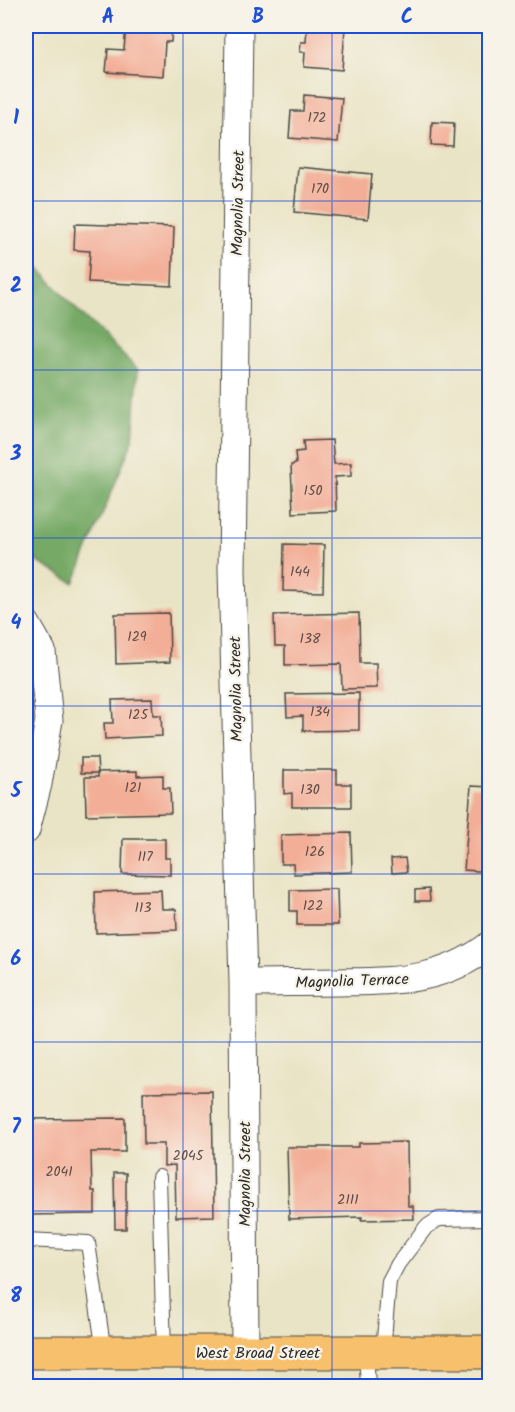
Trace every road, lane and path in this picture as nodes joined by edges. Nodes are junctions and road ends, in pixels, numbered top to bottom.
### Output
1 (239, 26) edge
2 (26, 623) edge
3 (26, 830) edge
4 (489, 945) edge
5 (243, 983) junction
6 (159, 1177) dead end
7 (489, 1218) edge
8 (26, 1240) edge
9 (374, 1351) junction
10 (26, 1352) edge
11 (104, 1352) junction
12 (164, 1352) junction
13 (245, 1352) junction
14 (489, 1352) edge
15 (368, 1386) edge

1 - 5 street, Magnolia Street
2 - 3 street
4 - 5 street, Magnolia Terrace
5 - 13 street, Magnolia Street
6 - 12 lane
7 - 9 lane
8 - 11 lane
9 - 13 main road, West Broad Street
9 - 14 main road, West Broad Street
9 - 15 lane
10 - 11 main road, West Broad Street
11 - 12 main road, West Broad Street
12 - 13 main road, West Broad Street

